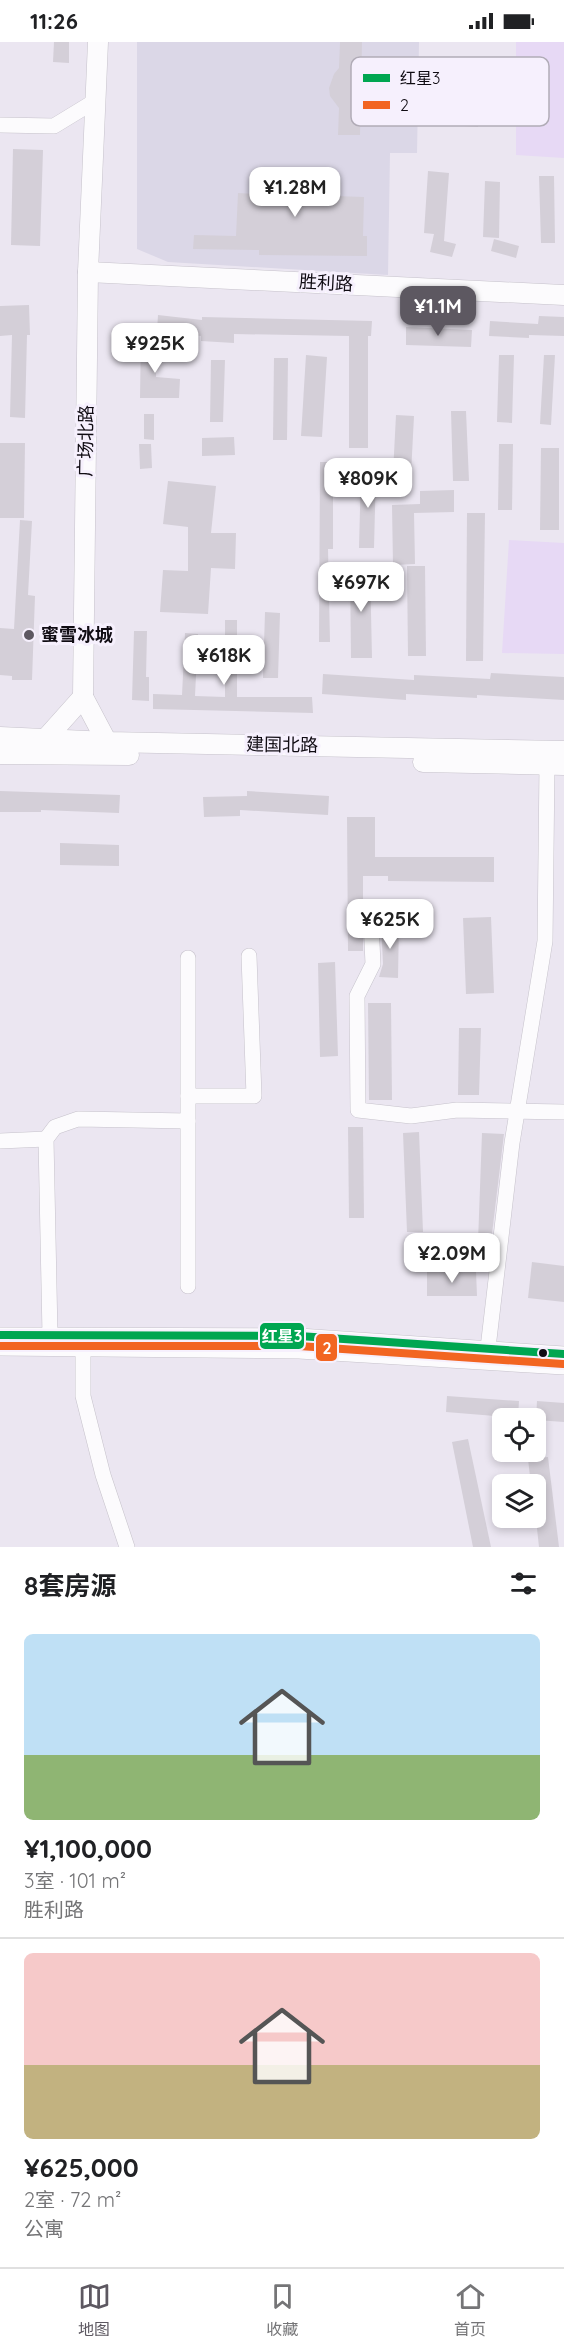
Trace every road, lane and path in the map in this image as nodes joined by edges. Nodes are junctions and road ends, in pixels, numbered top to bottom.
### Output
1 (98, 42) edge
2 (95, 101) junction
3 (0, 125) edge
4 (87, 272) junction
5 (564, 295) edge
6 (83, 697) junction
7 (0, 736) edge
8 (46, 737) junction
9 (110, 748) junction
10 (564, 751) edge
11 (0, 754) edge
12 (32, 755) junction
13 (556, 765) edge
14 (371, 922) dead end
15 (249, 956) dead end
16 (188, 958) dead end
17 (188, 1096) junction
18 (518, 1111) junction
19 (564, 1112) edge
20 (188, 1121) junction
21 (46, 1138) junction
22 (0, 1141) edge
23 (188, 1286) dead end
24 (0, 1335) edge
25 (50, 1335) junction
26 (0, 1347) edge
27 (83, 1347) junction
28 (488, 1348) junction
29 (564, 1354) edge
30 (564, 1367) edge
31 (127, 1547) edge

1 - 2 main road, 广场北路
2 - 3 street
2 - 4 main road, 广场北路
4 - 5 main road, 胜利路
4 - 6 main road, 广场北路
6 - 8 main road
6 - 9 main road
7 - 8 main road, 建国北路
8 - 9 main road, 建国北路
8 - 12 main road
9 - 10 main road, 建国北路
9 - 12 main road, 建国北路
9 - 13 main road, 建国北路
11 - 12 main road, 建国北路
13 - 18 street
14 - 18 street
15 - 17 street
16 - 17 street
17 - 20 street
18 - 19 street
18 - 28 street
20 - 21 street
20 - 23 street
21 - 22 street
21 - 25 street
24 - 25 street
25 - 28 street
26 - 27 street
27 - 30 street
27 - 31 street
28 - 29 street

